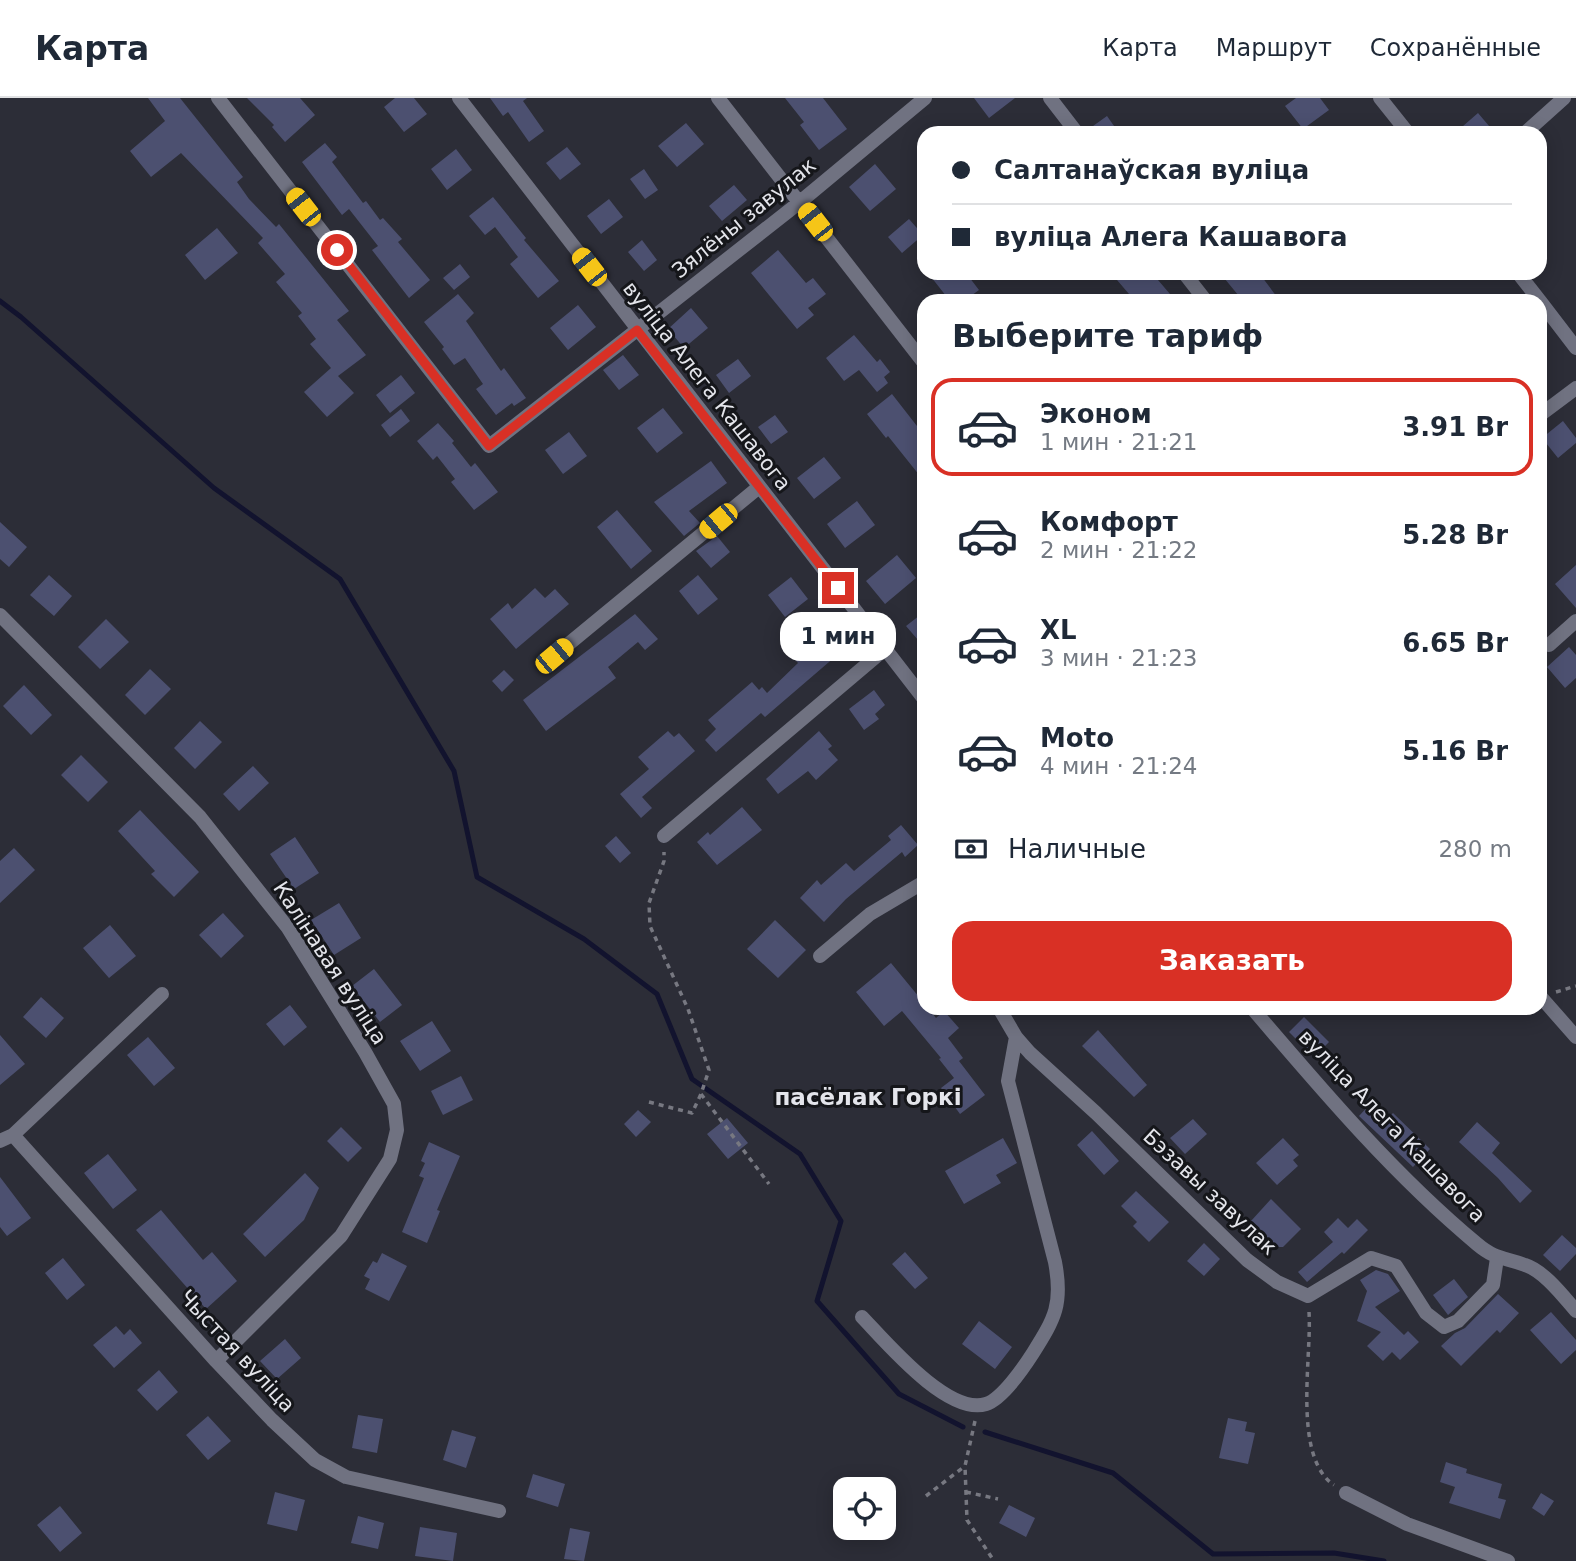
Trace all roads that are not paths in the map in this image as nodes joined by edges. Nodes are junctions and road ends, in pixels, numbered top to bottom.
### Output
1 (218, 98) edge
2 (459, 98) edge
3 (718, 98) edge
4 (925, 98) edge
5 (1050, 98) edge
6 (1380, 98) edge
7 (1564, 98) edge
8 (1072, 126) edge
9 (1402, 126) edge
10 (1533, 126) edge
11 (800, 202) junction
12 (1190, 280) edge
13 (1524, 280) edge
14 (1200, 294) edge
15 (1534, 294) edge
16 (1547, 310) edge
17 (637, 330) junction
18 (1576, 348) edge
19 (917, 354) edge
20 (1576, 388) edge
21 (1547, 410) edge
22 (759, 487) junction
23 (0, 615) edge
24 (1576, 621) edge
25 (1549, 645) dead end
26 (885, 649) junction
27 (554, 656) dead end
28 (917, 690) edge
29 (664, 836) road end
30 (917, 890) edge
31 (820, 956) dead end
32 (162, 994) dead end
33 (1547, 1004) edge
34 (1003, 1015) edge
35 (1258, 1015) edge
36 (1016, 1037) junction
37 (1576, 1037) edge
38 (7, 1138) edge
39 (1497, 1258) junction
40 (1576, 1311) edge
41 (862, 1317) dead end
42 (216, 1361) junction
43 (1346, 1493) road end
44 (499, 1511) dead end
45 (1508, 1561) edge

1 - 17 street, Зялёны завулак
2 - 17 street, вуліца Алега Кашавога
3 - 11 street
4 - 11 street, Зялёны завулак
5 - 8 street
6 - 9 street
7 - 10 street
11 - 17 street, Зялёны завулак
11 - 19 street
12 - 14 street
13 - 15 street
16 - 18 street
17 - 22 street, вуліца Алега Кашавога
20 - 21 street
22 - 26 street, вуліца Алега Кашавога
22 - 27 street
23 - 42 street, Калінавая вуліца
24 - 25 street
26 - 28 street, вуліца Алега Кашавога
26 - 29 street
30 - 31 street
32 - 38 street
33 - 37 street
34 - 36 street
35 - 39 street, вуліца Алега Кашавога
36 - 39 street, Бэзавы завулак
36 - 41 street
38 - 42 street, Чыстая вуліца
39 - 40 street, вуліца Алега Кашавога
42 - 44 street, Чыстая вуліца
43 - 45 street

